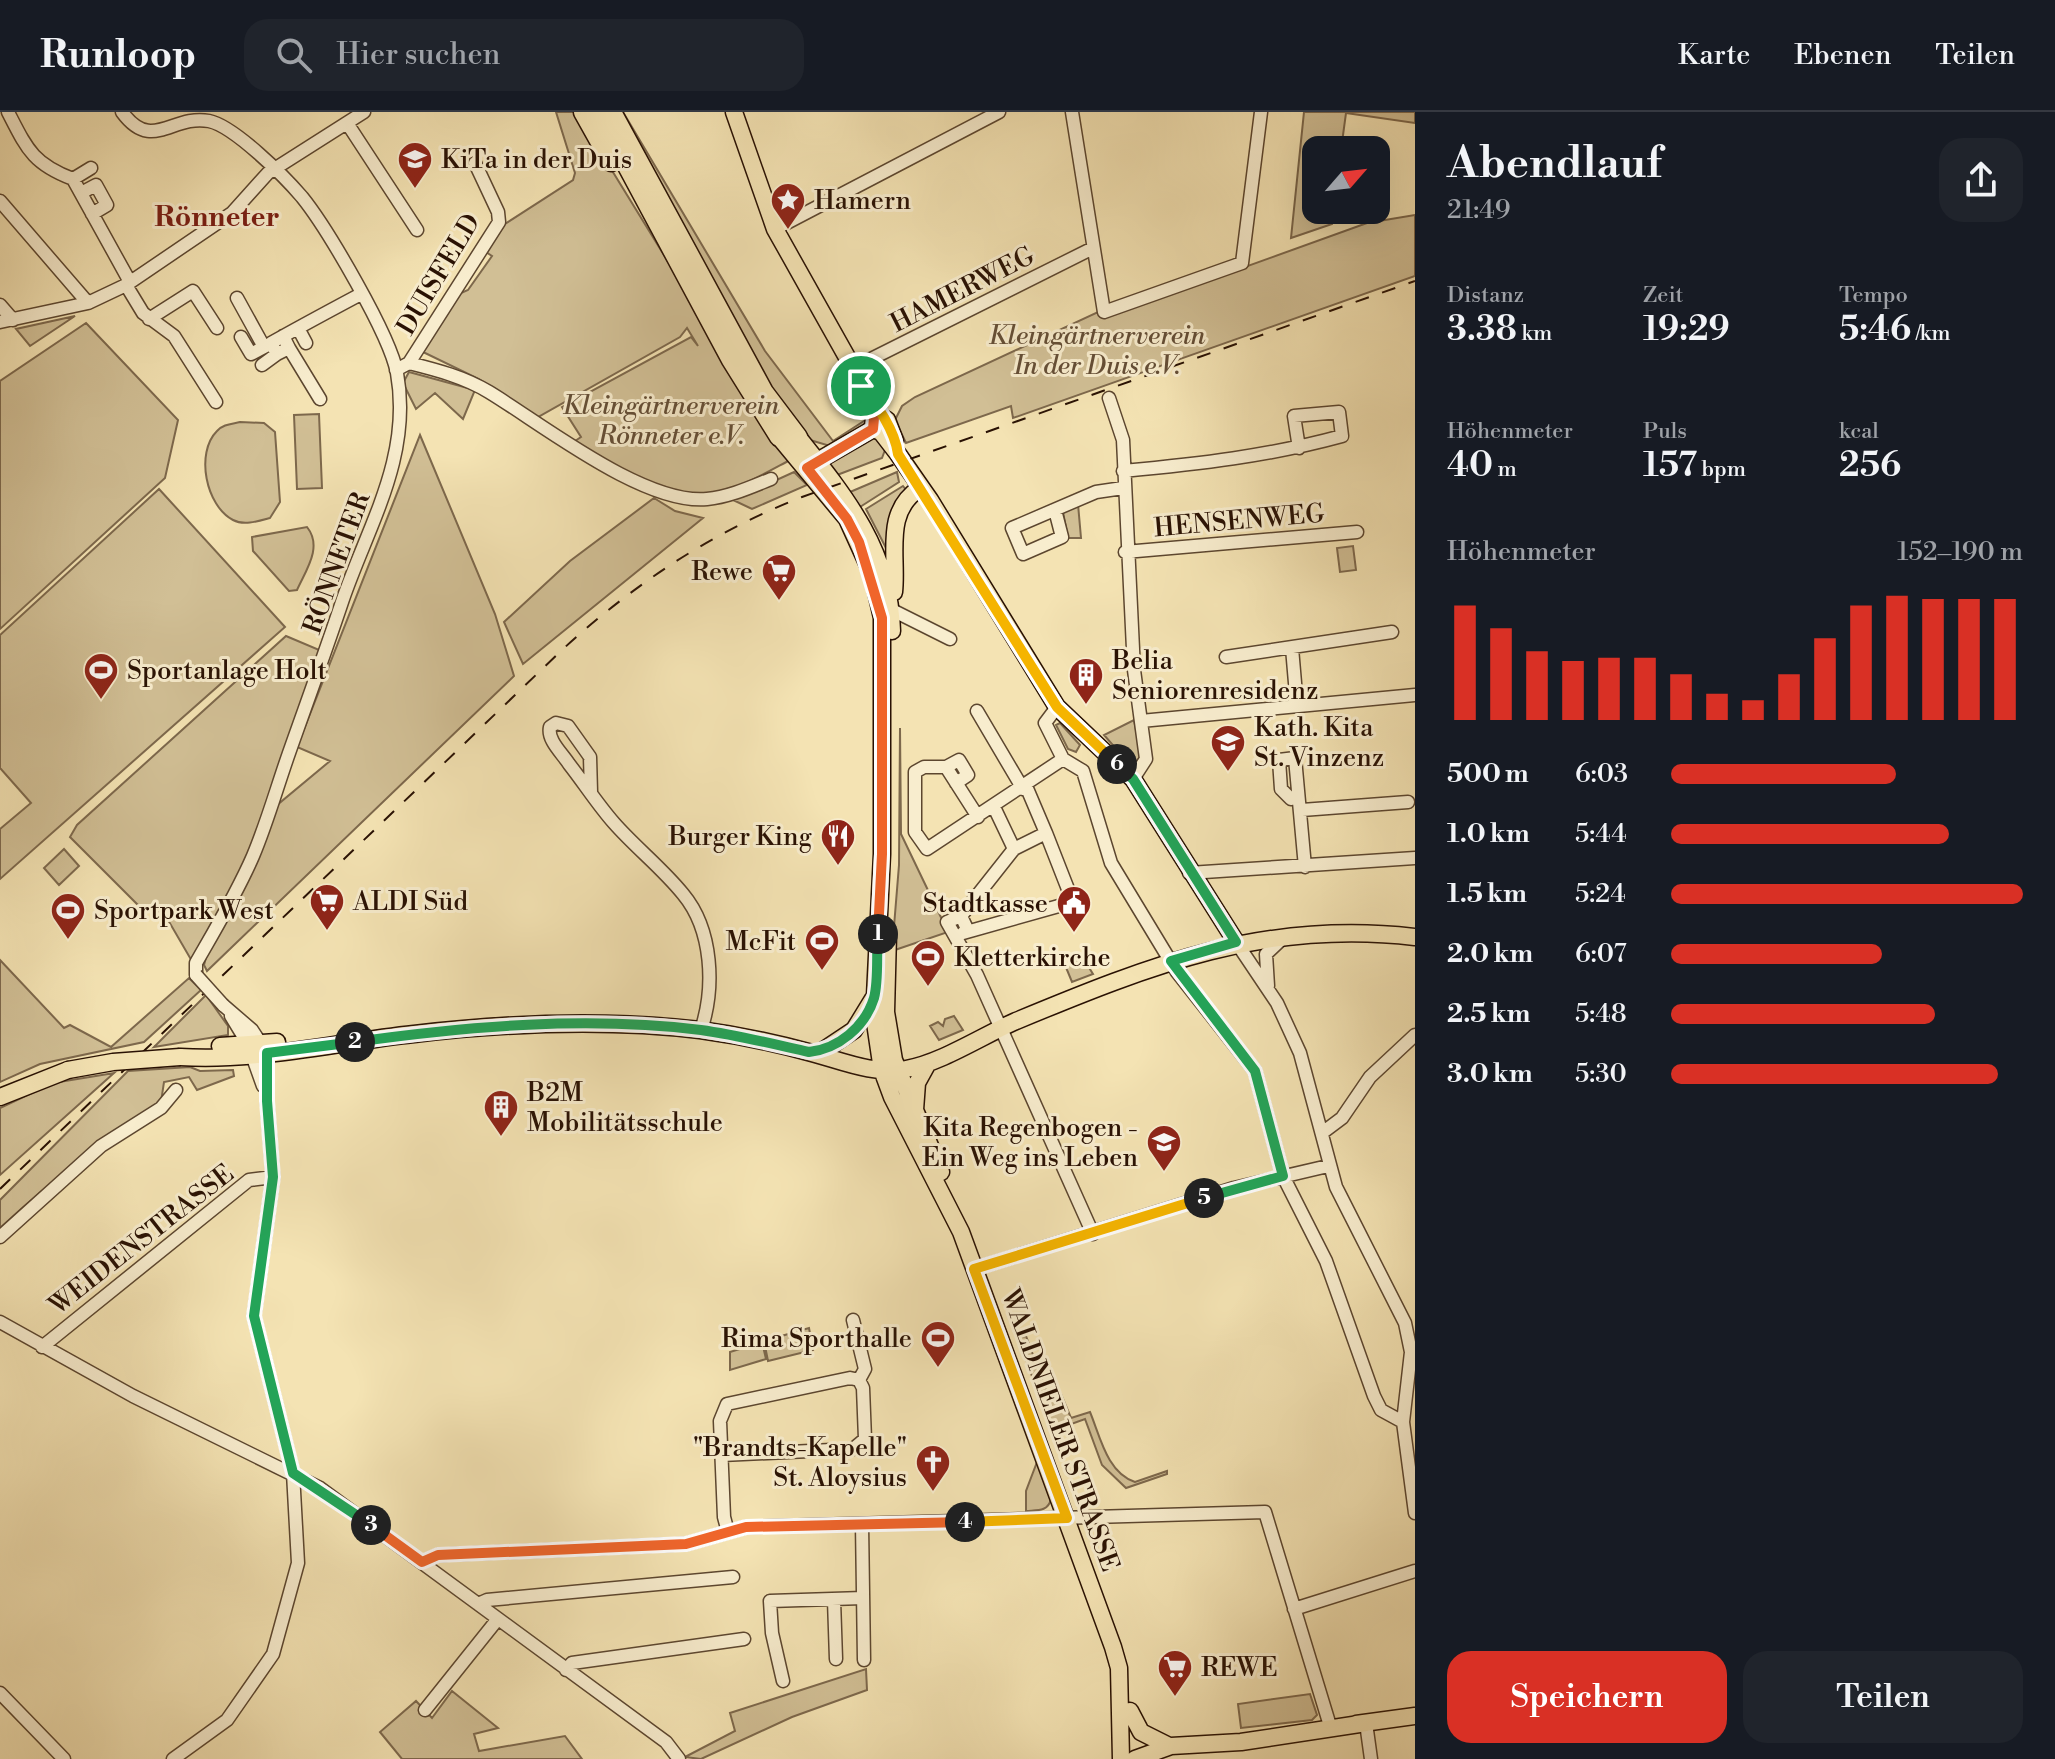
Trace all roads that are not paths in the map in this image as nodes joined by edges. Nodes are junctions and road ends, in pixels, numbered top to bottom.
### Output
1 (8, 112) edge
2 (122, 112) edge
3 (219, 112) edge
4 (364, 112) edge
5 (583, 112) edge
6 (598, 112) edge
7 (612, 112) edge
8 (734, 112) edge
9 (999, 112) edge
10 (1072, 112) edge
11 (1261, 112) edge
12 (347, 123) junction
13 (222, 126) junction
14 (475, 163) dead end
15 (91, 168) dead end
16 (274, 169) junction
17 (73, 179) junction
18 (0, 201) edge
19 (775, 229) junction
20 (417, 230) dead end
21 (1093, 248) junction
22 (678, 263) junction
23 (128, 284) junction
24 (361, 294) junction
25 (237, 298) dead end
26 (88, 303) junction
27 (0, 305) edge
28 (149, 319) junction
29 (6, 321) edge
30 (217, 328) dead end
31 (298, 328) junction
32 (241, 337) dead end
33 (286, 342) junction
34 (306, 343) dead end
35 (271, 348) junction
36 (409, 363) junction
37 (262, 365) dead end
38 (851, 369) junction
39 (396, 370) junction
40 (1109, 398) dead end
41 (320, 399) dead end
42 (216, 402) dead end
43 (879, 424) junction
44 (789, 437) junction
45 (1299, 448) dead end
46 (836, 450) junction
47 (812, 464) junction
48 (1123, 471) junction
49 (771, 479) dead end
50 (920, 488) junction
51 (1123, 488) junction
52 (1055, 510) dead end
53 (1357, 532) dead end
54 (1125, 552) junction
55 (892, 610) junction
56 (1392, 632) dead end
57 (950, 639) dead end
58 (1292, 648) junction
59 (1226, 657) dead end
60 (1415, 695) edge
61 (1297, 706) junction
62 (1057, 707) junction
63 (977, 711) dead end
64 (1141, 721) junction
65 (1063, 759) junction
66 (1133, 779) junction
67 (1025, 788) junction
68 (591, 792) junction
69 (1408, 802) dead end
70 (994, 807) junction
71 (978, 817) junction
72 (1046, 833) junction
73 (1014, 849) junction
74 (1415, 858) edge
75 (1305, 867) junction
76 (1189, 873) junction
77 (961, 916) junction
78 (968, 931) junction
79 (1285, 936) junction
80 (954, 937) junction
81 (1415, 937) edge
82 (1236, 942) junction
83 (1171, 961) junction
84 (1268, 989) junction
85 (874, 998) junction
86 (1001, 1028) junction
87 (701, 1030) junction
88 (1415, 1035) edge
89 (258, 1048) junction
90 (953, 1049) junction
91 (816, 1051) junction
92 (928, 1063) junction
93 (888, 1065) junction
94 (176, 1090) dead end
95 (0, 1097) edge
96 (915, 1112) junction
97 (1322, 1133) junction
98 (1328, 1166) junction
99 (1283, 1176) junction
100 (273, 1177) junction
101 (1093, 1234) junction
102 (0, 1237) edge
103 (979, 1268) junction
104 (853, 1320) dead end
105 (0, 1322) edge
106 (42, 1347) junction
107 (1413, 1352) edge
108 (859, 1380) junction
109 (1407, 1414) edge
110 (722, 1455) junction
111 (293, 1473) junction
112 (1415, 1513) edge
113 (1072, 1518) junction
114 (862, 1524) junction
115 (728, 1532) junction
116 (422, 1562) junction
117 (1415, 1571) edge
118 (733, 1577) dead end
119 (863, 1598) junction
120 (834, 1600) junction
121 (478, 1604) junction
122 (1294, 1609) junction
123 (497, 1620) junction
124 (772, 1633) junction
125 (836, 1659) dead end
126 (864, 1660) dead end
127 (566, 1670) junction
128 (783, 1681) dead end
129 (0, 1693) edge
130 (425, 1710) dead end
131 (1130, 1711) junction
132 (1415, 1716) edge
133 (1366, 1723) junction
134 (1331, 1729) junction
135 (1171, 1746) junction
136 (64, 1759) edge
137 (173, 1759) edge
138 (679, 1759) edge
139 (1121, 1759) edge
140 (1133, 1759) edge
141 (1371, 1759) edge

1 - 17 street
2 - 13 street
3 - 13 street
4 - 12 street
5 - 22 highway
6 - 22 highway, WALDNIELER STRASSE
7 - 44 highway, WALDNIELER STRASSE
8 - 19 main road
9 - 19 street
10 - 21 street
11 - 21 street
12 - 16 street
12 - 20 street
13 - 16 street, RÖNNETER
14 - 36 street, DUISFELD
15 - 17 street
16 - 23 street
16 - 24 street, RÖNNETER
17 - 23 street
18 - 26 street
19 - 38 main road
21 - 38 street, HAMERWEG
22 - 44 highway, WALDNIELER STRASSE
23 - 26 street
23 - 28 street
24 - 31 street
24 - 39 street, RÖNNETER
25 - 35 street
26 - 29 street
27 - 29 street
28 - 30 street
28 - 42 street
31 - 33 street
31 - 34 street
32 - 35 street
33 - 35 street
33 - 41 street
35 - 37 street
36 - 39 street
36 - 49 street
38 - 43 main road
39 - 89 street, RÖNNETER, bridge
40 - 48 street, HENSENWEG
43 - 46 main road
43 - 50 main road
44 - 46 main road
44 - 47 main road, WALDNIELER STRASSE
45 - 48 street
46 - 47 main road
47 - 55 main road, WALDNIELER STRASSE
47 - 85 main road, WALDNIELER STRASSE
48 - 51 street, HENSENWEG
50 - 55 main road
50 - 62 main road
51 - 52 street
51 - 54 street, HENSENWEG
53 - 54 street, HENSENWEG
54 - 64 street, HENSENWEG
55 - 57 street
55 - 93 main road, WALDNIELER STRASSE
56 - 58 street
58 - 59 street
58 - 61 street
60 - 61 street
61 - 64 street
62 - 65 street
62 - 66 main road
63 - 67 street
64 - 66 street, HENSENWEG
65 - 67 street
65 - 83 street
66 - 76 main road
67 - 70 street
67 - 72 street
68 - 68 street
68 - 87 street
69 - 75 street
70 - 71 street
70 - 73 street
71 - 71 street
72 - 73 street
72 - 78 street
73 - 77 street
74 - 75 street
75 - 76 street
76 - 82 main road
77 - 78 street
77 - 80 street
78 - 80 street
79 - 81 main road
79 - 82 main road
79 - 84 street
80 - 86 street
82 - 83 main road
82 - 84 street
83 - 86 main road
83 - 99 street
84 - 97 street
85 - 91 main road
85 - 93 main road, WALDNIELER STRASSE
86 - 90 main road
86 - 101 street
87 - 89 main road
87 - 91 main road
88 - 97 street
89 - 95 main road, bridge
89 - 100 street
90 - 92 main road
90 - 93 main road
91 - 93 main road
92 - 93 main road
92 - 96 main road
93 - 96 main road, WALDNIELER STRASSE
93 - 103 main road, WALDNIELER STRASSE
94 - 102 street
96 - 103 main road, WALDNIELER STRASSE
97 - 98 street
98 - 99 street
98 - 107 street
99 - 101 street
99 - 109 street
100 - 106 street, WEIDENSTRASSE
100 - 111 street
101 - 103 street
103 - 113 main road, WALDNIELER STRASSE
104 - 108 street
105 - 106 street
106 - 111 street
107 - 109 street
108 - 110 street
108 - 110 street
109 - 112 street
110 - 115 street
111 - 116 street
111 - 137 street
113 - 114 street
113 - 122 street
113 - 131 main road, WALDNIELER STRASSE
113 - 139 main road, WALDNIELER STRASSE
114 - 115 street
114 - 119 street
115 - 116 street
116 - 121 street
117 - 122 street
118 - 121 street
119 - 120 street
119 - 126 street
120 - 124 street
120 - 125 street
121 - 123 street
122 - 134 street
123 - 127 street
123 - 130 street
124 - 127 street
124 - 128 street
127 - 138 street
129 - 136 street
131 - 135 main road
131 - 140 main road, WALDNIELER STRASSE
132 - 133 main road
133 - 134 main road
133 - 141 street
134 - 135 main road
135 - 140 main road

